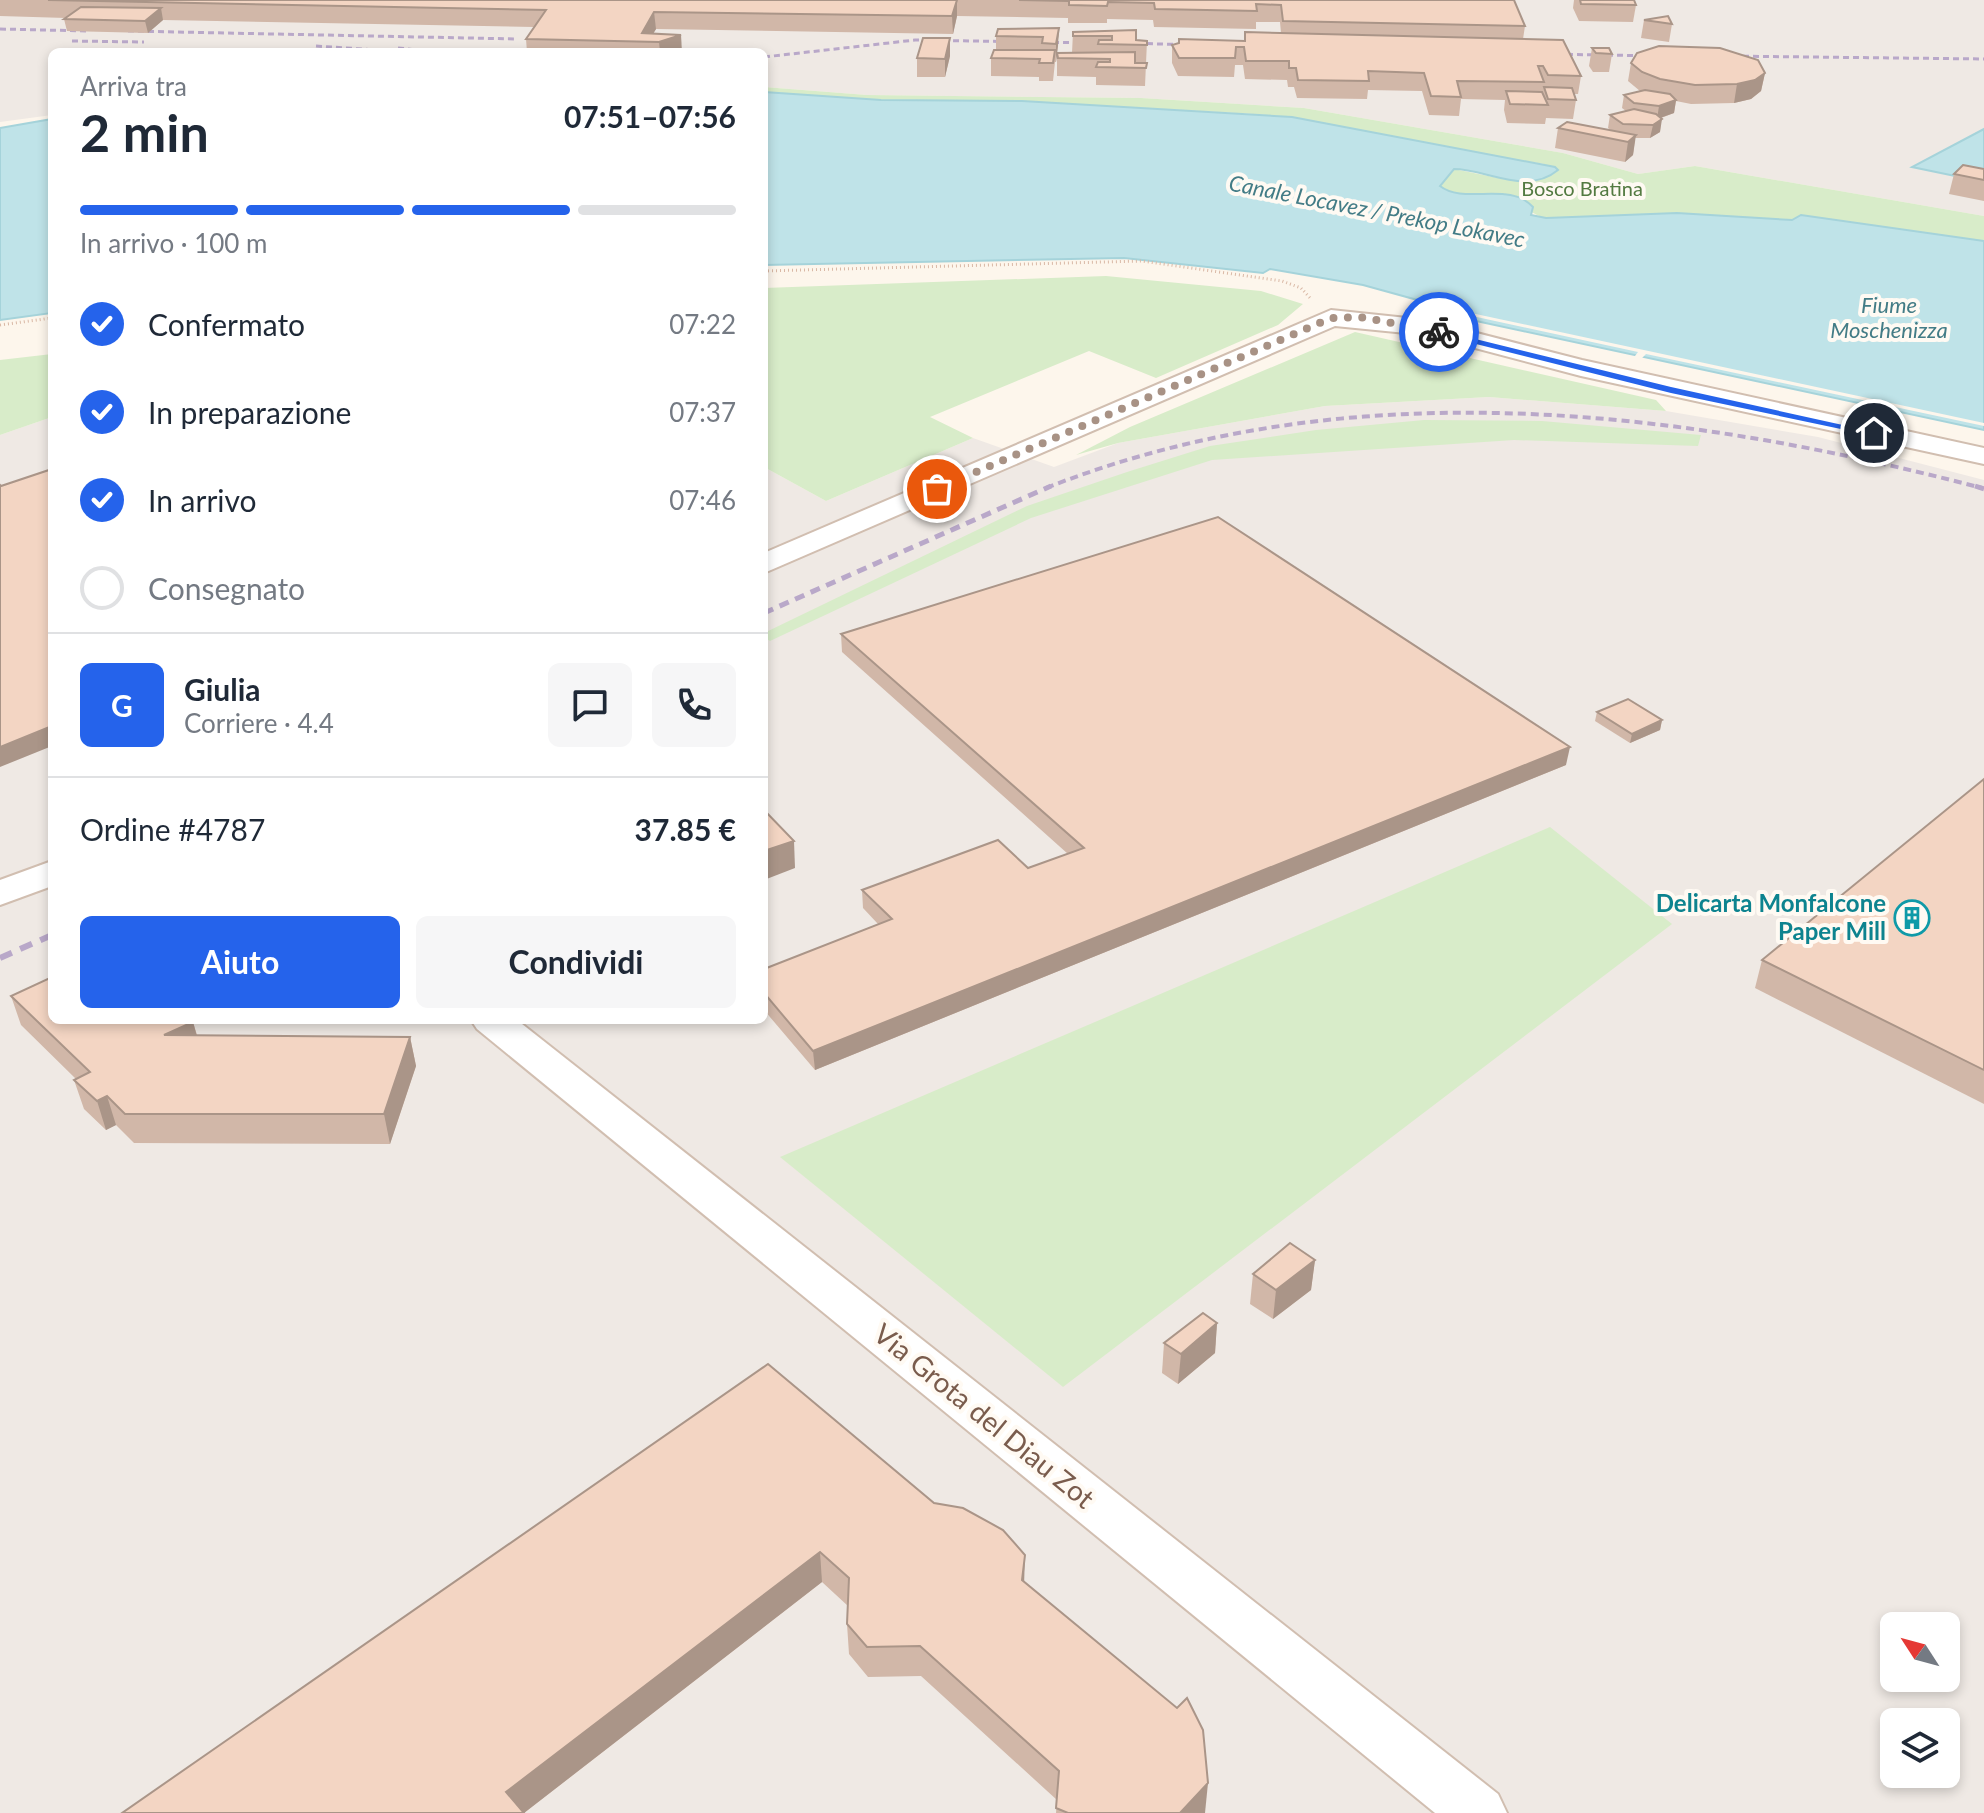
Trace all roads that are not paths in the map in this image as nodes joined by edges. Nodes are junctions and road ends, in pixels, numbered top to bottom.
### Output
1 (1984, 456) edge
2 (768, 562) edge
3 (48, 874) edge
4 (0, 894) edge
5 (496, 1024) edge
6 (1478, 1813) edge

1 - 2 street
3 - 4 street
5 - 6 street, Via Grota del Diau Zot

